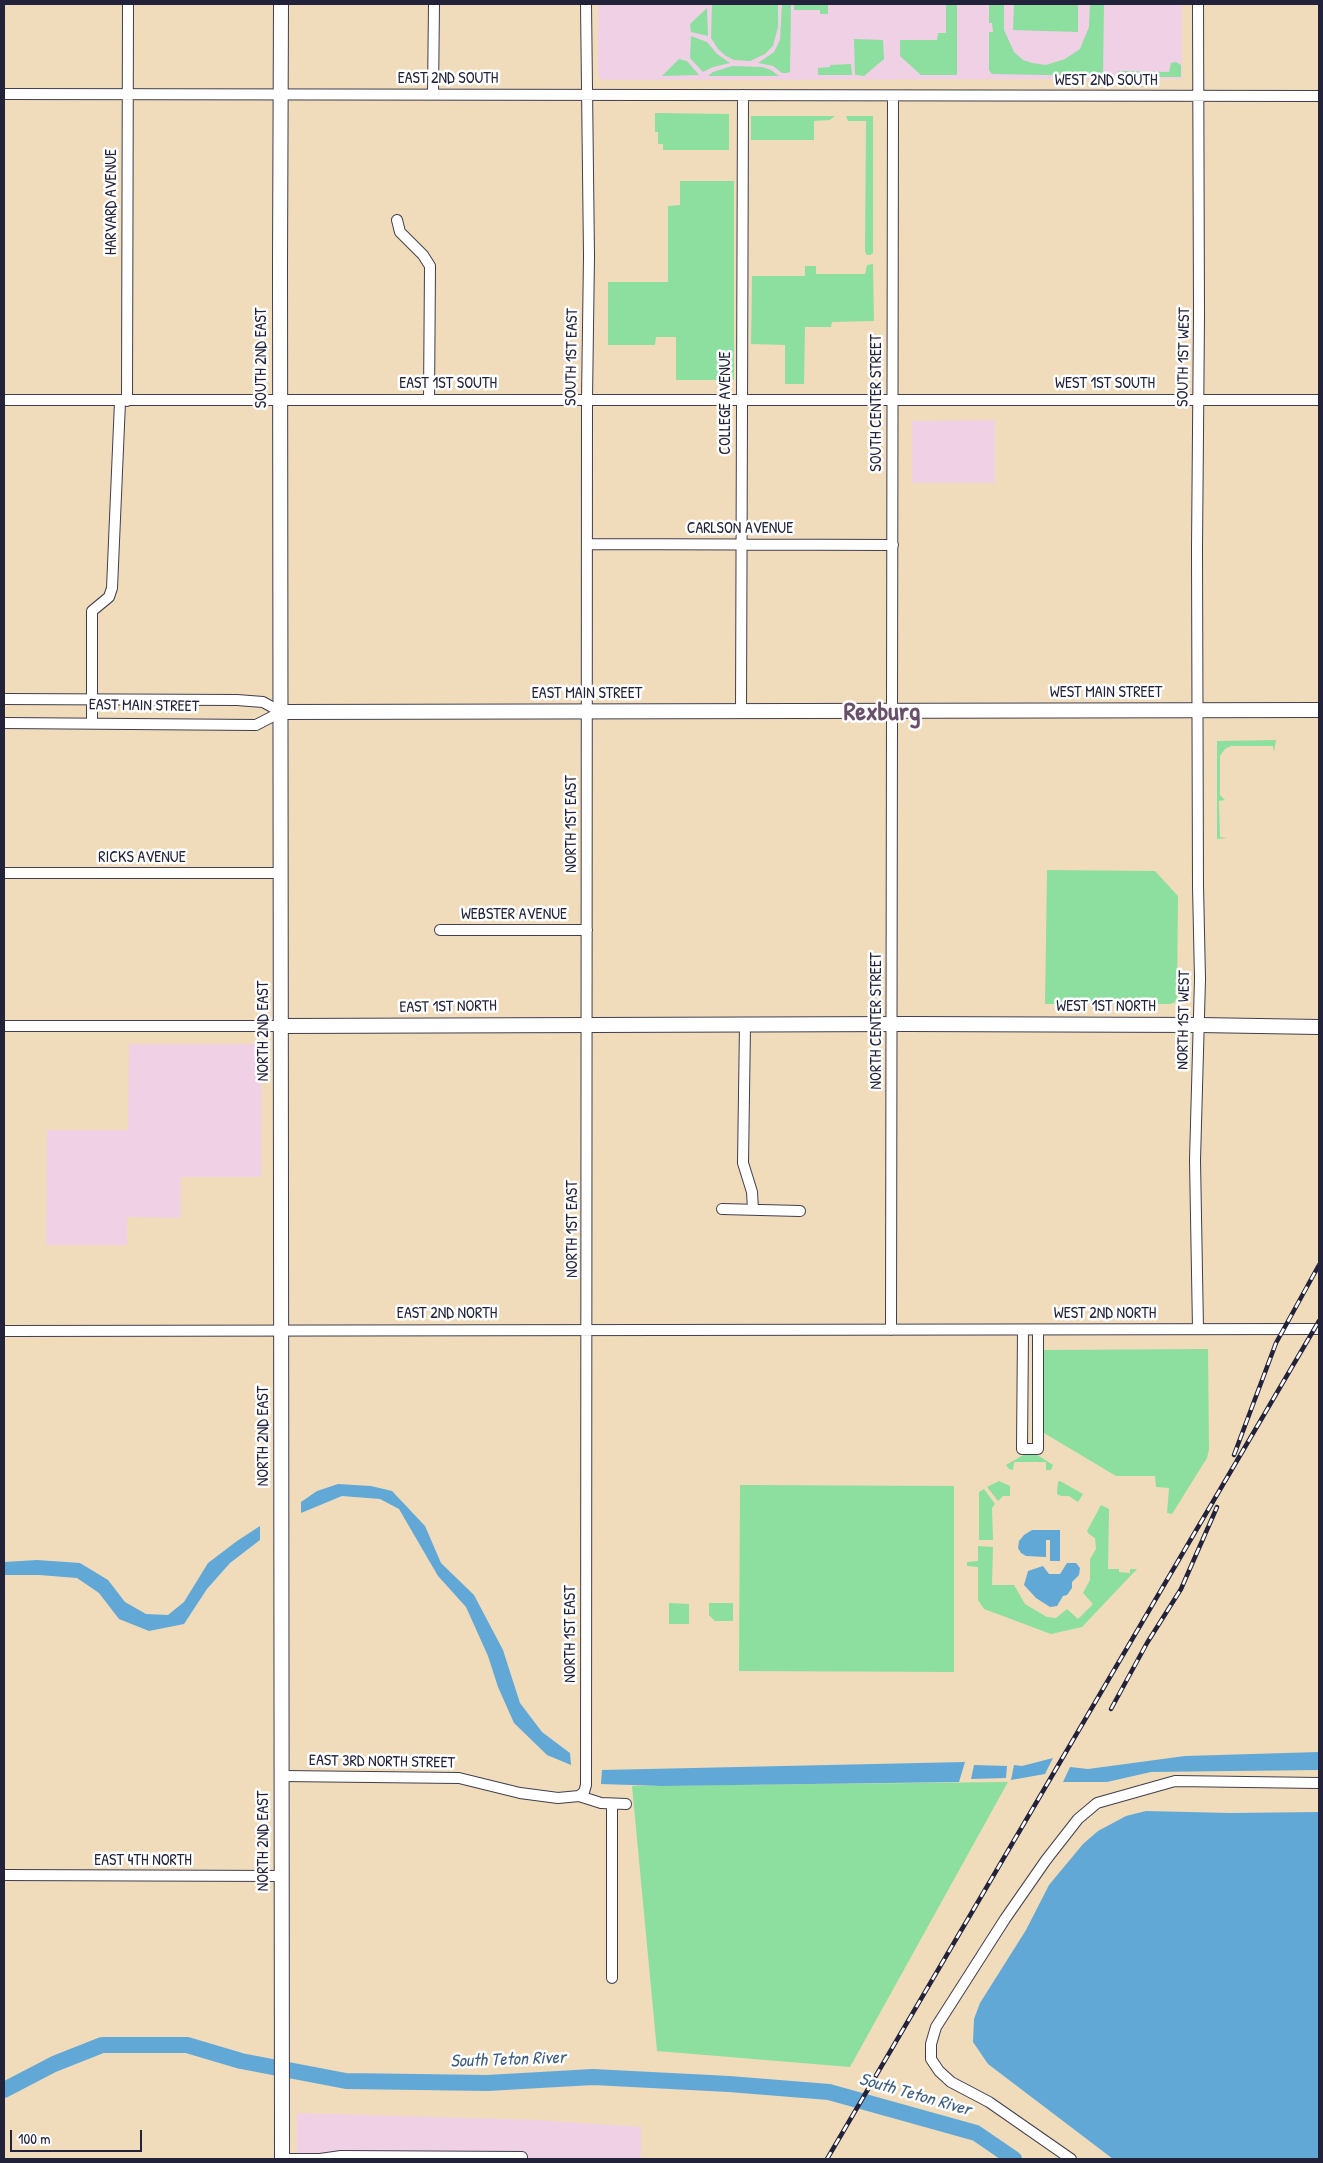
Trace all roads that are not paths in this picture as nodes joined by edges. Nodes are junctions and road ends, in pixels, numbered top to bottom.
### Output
1 (128, 4) edge
2 (281, 4) edge
3 (434, 4) edge
4 (586, 4) edge
5 (1198, 4) edge
6 (128, 93) junction
7 (4, 94) edge
8 (281, 94) junction
9 (433, 94) junction
10 (588, 95) junction
11 (743, 95) junction
12 (893, 96) junction
13 (1198, 96) junction
14 (1319, 96) edge
15 (397, 220) dead end
16 (429, 399) junction
17 (587, 399) junction
18 (1198, 399) junction
19 (4, 400) edge
20 (741, 400) junction
21 (891, 400) junction
22 (1319, 400) edge
23 (280, 401) junction
24 (124, 402) junction
25 (588, 544) junction
26 (740, 544) junction
27 (893, 545) junction
28 (4, 699) edge
29 (91, 699) junction
30 (1319, 710) edge
31 (741, 711) junction
32 (893, 711) junction
33 (1198, 711) junction
34 (281, 712) junction
35 (587, 712) junction
36 (4, 723) edge
37 (92, 723) junction
38 (4, 873) edge
39 (281, 873) junction
40 (440, 930) dead end
41 (587, 930) junction
42 (893, 1024) junction
43 (588, 1025) junction
44 (745, 1025) junction
45 (1199, 1025) junction
46 (4, 1026) edge
47 (281, 1026) junction
48 (1319, 1027) edge
49 (752, 1208) junction
50 (722, 1209) dead end
51 (800, 1211) dead end
52 (1198, 1329) junction
53 (1319, 1329) edge
54 (281, 1330) junction
55 (588, 1330) junction
56 (891, 1330) junction
57 (1022, 1330) junction
58 (1038, 1330) junction
59 (4, 1331) edge
60 (282, 1776) junction
61 (1319, 1782) edge
62 (579, 1796) junction
63 (626, 1804) dead end
64 (612, 1805) junction
65 (4, 1876) edge
66 (282, 1876) junction
67 (612, 1978) dead end
68 (282, 2159) edge
69 (522, 2159) edge
70 (1071, 2159) edge

1 - 6 street, HARVARD AVENUE
2 - 8 main road, SOUTH 2ND EAST
3 - 9 street
4 - 10 street, SOUTH 1ST EAST
5 - 13 street, SOUTH 1ST WEST
6 - 7 street, EAST 2ND SOUTH
6 - 8 street, EAST 2ND SOUTH
6 - 24 street, HARVARD AVENUE
8 - 9 street, EAST 2ND SOUTH
8 - 23 main road, SOUTH 2ND EAST
9 - 10 street, EAST 2ND SOUTH
10 - 11 street, EAST 2ND SOUTH
10 - 17 street, SOUTH 1ST EAST
11 - 12 street, EAST 2ND SOUTH
11 - 20 street, COLLEGE AVENUE
12 - 13 street, WEST 2ND SOUTH
12 - 21 street, SOUTH CENTER STREET
13 - 14 street, WEST 2ND SOUTH
13 - 18 street, SOUTH 1ST WEST
15 - 16 street
16 - 17 street, EAST 1ST SOUTH
16 - 23 street, EAST 1ST SOUTH
17 - 20 street, EAST 1ST SOUTH
17 - 25 street, SOUTH 1ST EAST
18 - 21 street, WEST 1ST SOUTH
18 - 22 street, WEST 1ST SOUTH
18 - 33 street, SOUTH 1ST WEST
19 - 24 street, EAST 1ST SOUTH
20 - 21 street, EAST 1ST SOUTH
20 - 26 street, COLLEGE AVENUE
21 - 27 street, SOUTH CENTER STREET
23 - 24 street, EAST 1ST SOUTH
23 - 34 main road, SOUTH 2ND EAST
24 - 29 street, HARVARD AVENUE
25 - 26 street, CARLSON AVENUE
25 - 35 street, SOUTH 1ST EAST
26 - 27 street, CARLSON AVENUE
26 - 31 street, COLLEGE AVENUE
27 - 32 street, SOUTH CENTER STREET
28 - 29 street, EAST MAIN STREET
29 - 34 street, EAST MAIN STREET
29 - 37 street, HARVARD AVENUE
30 - 33 main road, WEST MAIN STREET
31 - 32 main road, EAST MAIN STREET
31 - 35 main road, EAST MAIN STREET
32 - 33 main road, WEST MAIN STREET
32 - 42 street, NORTH CENTER STREET
33 - 45 street, NORTH 1ST WEST
34 - 35 main road, EAST MAIN STREET
34 - 37 street, EAST MAIN STREET
34 - 39 main road, NORTH 2ND EAST
35 - 41 street, NORTH 1ST EAST
36 - 37 street, EAST MAIN STREET
38 - 39 street, RICKS AVENUE
39 - 47 main road, NORTH 2ND EAST
40 - 41 street, WEBSTER AVENUE
41 - 43 street, NORTH 1ST EAST
42 - 44 main road, EAST 1ST NORTH
42 - 45 main road, WEST 1ST NORTH
42 - 56 street, NORTH CENTER STREET
43 - 44 main road, EAST 1ST NORTH
43 - 47 main road, EAST 1ST NORTH
43 - 55 street, NORTH 1ST EAST
44 - 49 street
45 - 48 main road, WEST 1ST NORTH
45 - 52 street, NORTH 1ST WEST
46 - 47 street, EAST 1ST NORTH
47 - 54 main road, NORTH 2ND EAST
49 - 50 street
49 - 51 street
52 - 53 street, WEST 2ND NORTH
52 - 58 street, WEST 2ND NORTH
54 - 55 street, EAST 2ND NORTH
54 - 59 street, EAST 2ND NORTH
54 - 60 main road, NORTH 2ND EAST
55 - 56 street, EAST 2ND NORTH
55 - 62 street, NORTH 1ST EAST
56 - 57 street, WEST 2ND NORTH
57 - 58 street, WEST 2ND NORTH
57 - 58 street
60 - 62 street, EAST 3RD NORTH STREET
60 - 66 main road, NORTH 2ND EAST
61 - 70 street
62 - 64 street, EAST 3RD NORTH STREET
63 - 64 street, EAST 3RD NORTH STREET
64 - 67 street
65 - 66 street, EAST 4TH NORTH
66 - 68 main road, NORTH 2ND EAST
68 - 69 street

